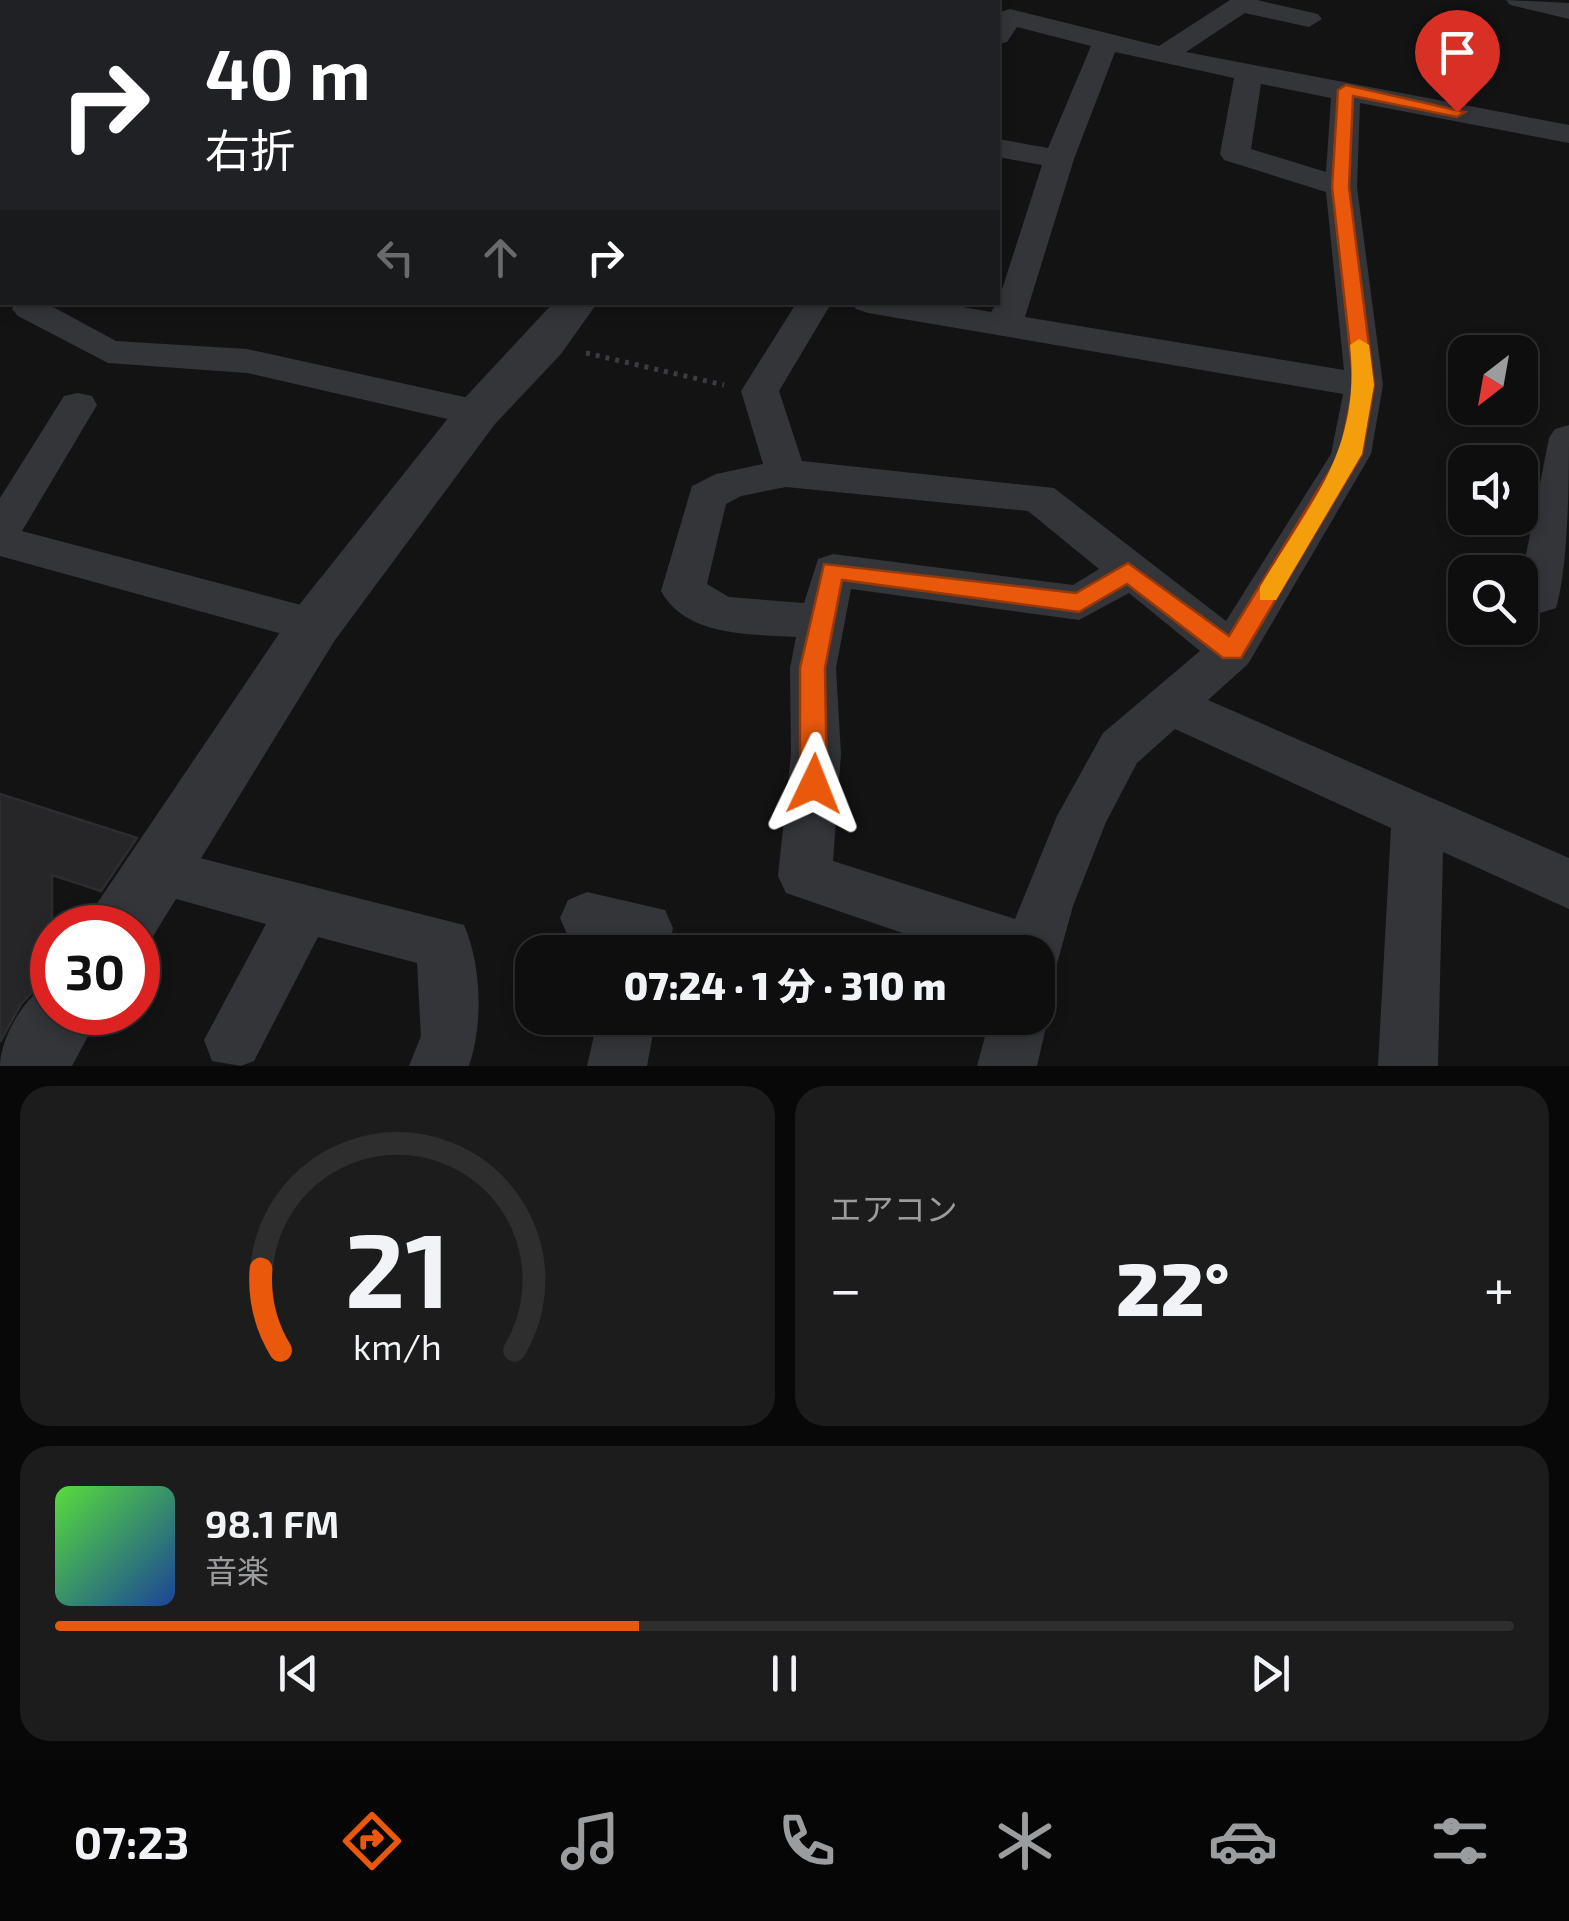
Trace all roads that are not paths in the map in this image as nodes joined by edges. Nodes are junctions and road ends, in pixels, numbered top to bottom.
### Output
1 (1040, 0) edge
2 (1519, 0) edge
3 (1569, 11) edge
4 (1308, 19) dead end
5 (1004, 27) edge
6 (1105, 44) junction
7 (1160, 56) junction
8 (1248, 76) junction
9 (1346, 90) junction
10 (1569, 134) edge
11 (1000, 148) edge
12 (1059, 159) junction
13 (1341, 187) junction
14 (10, 305) edge
15 (813, 305) edge
16 (884, 305) edge
17 (561, 323) edge
18 (1004, 327) junction
19 (1364, 385) junction
20 (78, 406) dead end
21 (478, 414) junction
22 (1569, 438) edge
23 (786, 473) junction
24 (0, 532) edge
25 (1560, 534) edge
26 (0, 541) edge
27 (1128, 572) junction
28 (1540, 596) dead end
29 (822, 622) junction
30 (315, 625) junction
31 (1232, 652) junction
32 (1170, 705) junction
33 (1418, 816) junction
34 (156, 871) junction
35 (1569, 884) edge
36 (135, 905) edge
37 (304, 909) junction
38 (587, 918) dead end
39 (644, 935) edge
40 (50, 1035) edge
41 (623, 1035) edge
42 (1015, 1035) edge
43 (233, 1040) dead end
44 (30, 1066) edge
45 (438, 1066) edge
46 (617, 1066) edge
47 (1007, 1066) edge
48 (1408, 1066) edge

1 - 5 street
2 - 3 street
4 - 7 street
5 - 6 street
6 - 7 street
6 - 12 street
7 - 8 street
8 - 9 street
8 - 13 street
9 - 10 street
9 - 13 street
11 - 12 street
12 - 18 street
13 - 19 street
14 - 21 street
15 - 23 street
16 - 18 street
17 - 21 street
18 - 19 street
19 - 31 street
20 - 24 street
21 - 30 street
22 - 25 street
23 - 27 street
23 - 29 street
25 - 28 street
26 - 30 street
27 - 29 street
27 - 31 street
29 - 32 street
30 - 34 street
31 - 32 street
32 - 33 street
33 - 35 street
33 - 48 street
34 - 36 street
34 - 37 street
37 - 43 street
37 - 45 street
38 - 39 street
40 - 44 street
41 - 46 street
42 - 47 street

